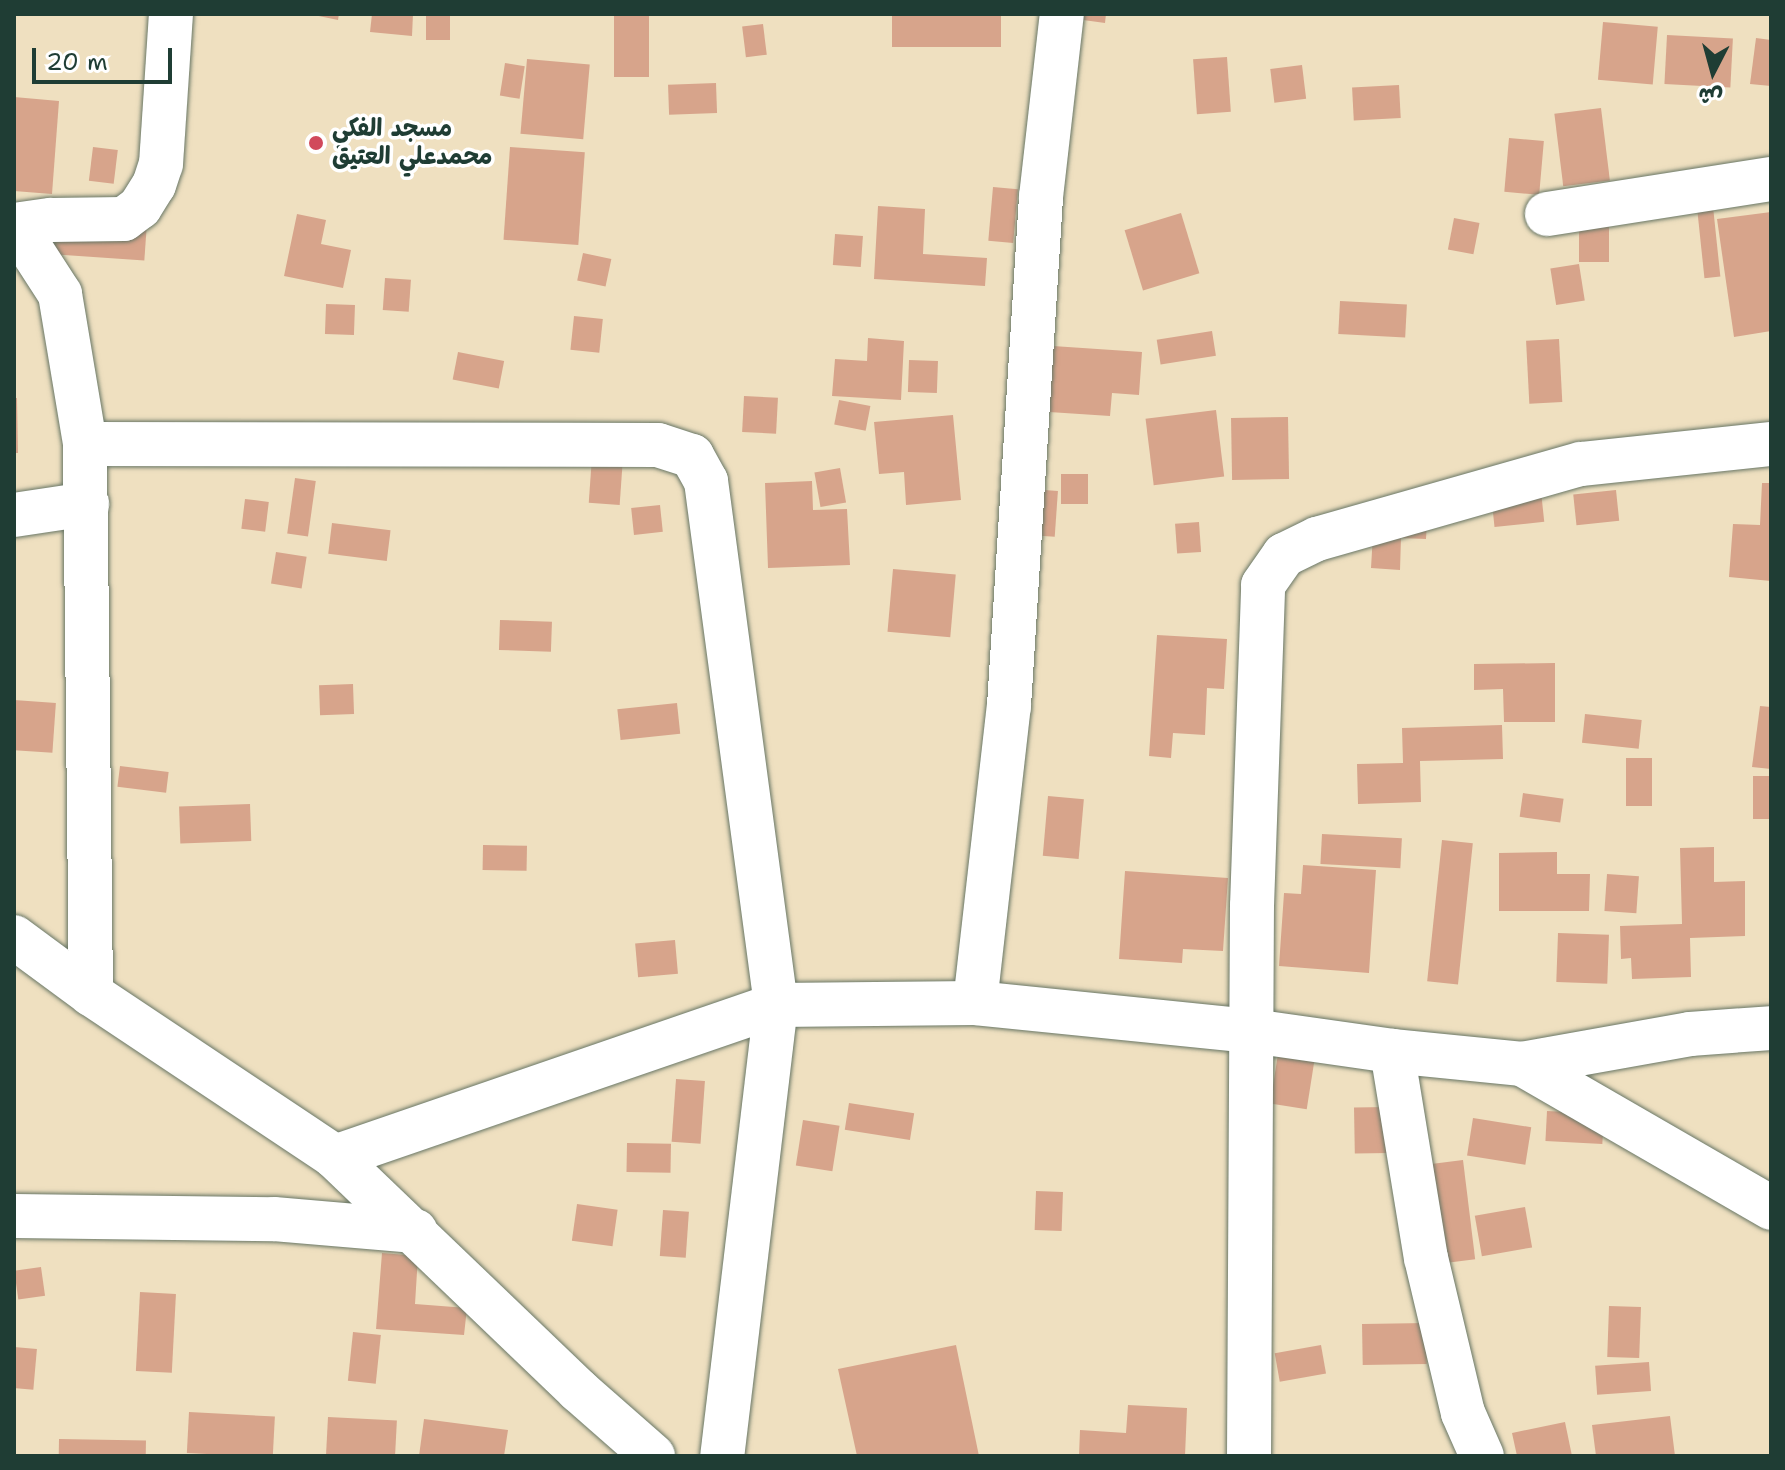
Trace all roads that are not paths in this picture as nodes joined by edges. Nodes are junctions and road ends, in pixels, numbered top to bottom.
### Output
1 (171, 14) edge
2 (1062, 14) edge
3 (1771, 179) edge
4 (1547, 214) dead end
5 (14, 225) edge
6 (14, 232) edge
7 (85, 444) junction
8 (1771, 444) edge
9 (87, 504) junction
10 (14, 515) edge
11 (14, 937) edge
12 (91, 994) junction
13 (975, 1003) junction
14 (776, 1005) junction
15 (1771, 1028) edge
16 (1252, 1031) junction
17 (1392, 1051) junction
18 (1522, 1064) junction
19 (335, 1157) junction
20 (1771, 1208) edge
21 (14, 1216) edge
22 (415, 1231) junction
23 (653, 1456) edge
24 (722, 1456) edge
25 (1249, 1456) edge
26 (1482, 1456) edge

1 - 5 street
2 - 13 street
3 - 4 street
6 - 7 street
7 - 9 street
7 - 14 street
8 - 16 street
9 - 10 street
9 - 12 street
11 - 12 street
12 - 19 street
13 - 14 street
13 - 16 street
14 - 19 street
14 - 24 street
15 - 18 street
16 - 17 street
16 - 25 street
17 - 18 street
17 - 26 street
18 - 20 street
19 - 22 street
21 - 22 street
22 - 23 street

